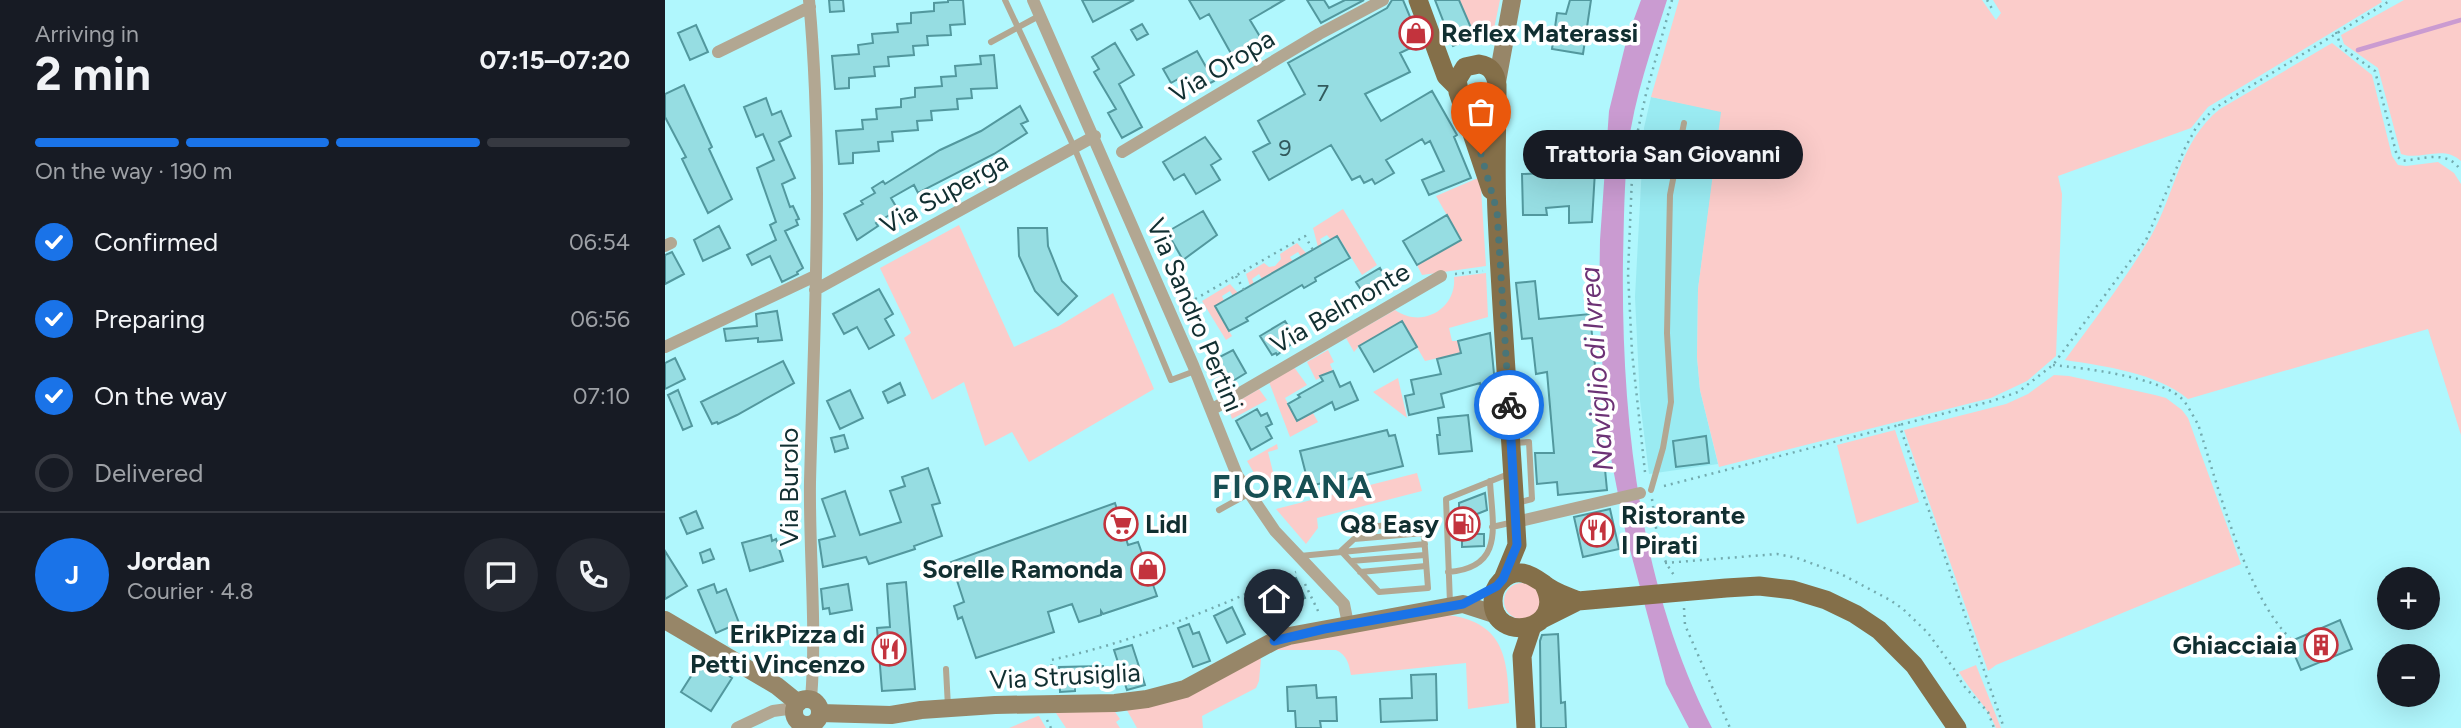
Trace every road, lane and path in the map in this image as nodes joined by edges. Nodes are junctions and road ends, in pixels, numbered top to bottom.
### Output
1 (1005, 0) edge
2 (1033, 0) edge
3 (1383, 0) edge
4 (1418, 0) edge
5 (1512, 0) edge
6 (1672, 0) edge
7 (1987, 0) edge
8 (2388, 1) edge
9 (809, 4) edge
10 (1994, 12) dead end
11 (1040, 15) junction
12 (1018, 27) junction
13 (2336, 32) junction
14 (1504, 35) junction
15 (991, 41) dead end
16 (1437, 49) junction
17 (718, 52) dead end
18 (1475, 64) junction
19 (1497, 84) junction
20 (1458, 89) junction
21 (1684, 123) dead end
22 (1095, 136) junction
23 (1074, 147) junction
24 (1122, 152) dead end
25 (2461, 171) edge
26 (1497, 211) junction
27 (1313, 250) dead end
28 (1500, 268) junction
29 (815, 276) junction
30 (1236, 276) junction
31 (1441, 276) joint
32 (815, 290) junction
33 (1244, 290) dead end
34 (1171, 313) junction
35 (665, 347) edge
36 (2053, 365) junction
37 (1195, 371) junction
38 (1211, 410) junction
39 (1899, 424) junction
40 (1511, 443) junction
41 (1513, 472) junction
42 (1490, 481) junction
43 (1646, 491) junction
44 (1248, 494) junction
45 (1219, 510) dead end
46 (1515, 513) junction
47 (1492, 527) junction
48 (1424, 533) junction
49 (1354, 539) junction
50 (1425, 544) junction
51 (1517, 545) junction
52 (1341, 551) junction
53 (1426, 555) junction
54 (1298, 557) junction
55 (1350, 561) junction
56 (1426, 566) junction
57 (1299, 571) dead end
58 (1360, 572) junction
59 (1448, 572) junction
60 (1540, 581) junction
61 (1304, 582) dead end
62 (1500, 582) junction
63 (1680, 592) junction
64 (1578, 601) junction
65 (1456, 605) junction
66 (1500, 618) junction
67 (665, 620) edge
68 (1537, 622) junction
69 (1348, 624) junction
70 (1324, 629) junction
71 (2292, 640) dead end
72 (1522, 656) junction
73 (946, 668) dead end
74 (1054, 692) dead end
75 (949, 709) junction
76 (807, 712) edge
77 (737, 728) edge
78 (1526, 728) edge
79 (1730, 728) edge
80 (1957, 728) edge
81 (2004, 728) edge

1 - 12 lane
2 - 11 street, Via Sandro Pertini
3 - 24 street, Via Oropa
4 - 16 main road
5 - 14 main road
6 - 43 path
7 - 10 path
8 - 13 path
9 - 17 street
9 - 29 street, Via Burolo
11 - 12 lane
11 - 22 street, Via Sandro Pertini
12 - 15 lane
12 - 23 lane
13 - 25 path
13 - 36 path
14 - 18 main road
14 - 19 main road
16 - 18 main road
16 - 20 main road
18 - 19 main road
18 - 20 main road
19 - 20 main road
19 - 26 main road
20 - 26 main road
21 - 43 lane
22 - 23 street, Via Superga
22 - 34 street, Via Sandro Pertini
23 - 32 street, Via Superga
23 - 37 lane
26 - 28 main road
27 - 30 path
28 - 31 path, Via Belmonte
28 - 40 main road
29 - 32 street, Via Burolo
29 - 35 street
30 - 33 path
30 - 34 path
31 - 38 street, Via Belmonte
32 - 76 street, Via Burolo
34 - 37 street, Via Sandro Pertini
36 - 39 path
36 - 71 path
37 - 38 street, Via Sandro Pertini
38 - 44 street, Via Sandro Pertini
39 - 43 path
39 - 81 path
40 - 41 main road
40 - 46 lane
41 - 42 lane
41 - 46 main road
42 - 47 lane
42 - 59 lane
43 - 46 street
43 - 63 path
44 - 45 lane
44 - 54 street, Via Sandro Pertini
46 - 47 lane
46 - 51 main road
47 - 59 lane
48 - 49 lane
48 - 49 lane
48 - 50 lane
49 - 52 lane
50 - 52 lane
50 - 53 lane
51 - 60 main road
51 - 62 main road
52 - 54 lane
52 - 55 lane
53 - 55 lane
53 - 56 lane
54 - 69 street, Via Sandro Pertini
55 - 58 lane
56 - 58 lane
56 - 58 lane
57 - 74 path
59 - 65 lane
60 - 62 main road
60 - 64 main road
60 - 68 main road
61 - 70 path
62 - 65 main road, Via Strusiglia
62 - 66 main road
63 - 64 main road
63 - 79 path
63 - 80 main road
64 - 68 main road
65 - 66 main road, Via Strusiglia
65 - 69 main road, Via Strusiglia
66 - 68 main road
66 - 72 main road
67 - 76 main road
68 - 72 main road
69 - 70 main road, Via Strusiglia
70 - 75 main road, Via Strusiglia
72 - 78 main road
73 - 75 lane
75 - 76 main road, Via Strusiglia
76 - 77 street

